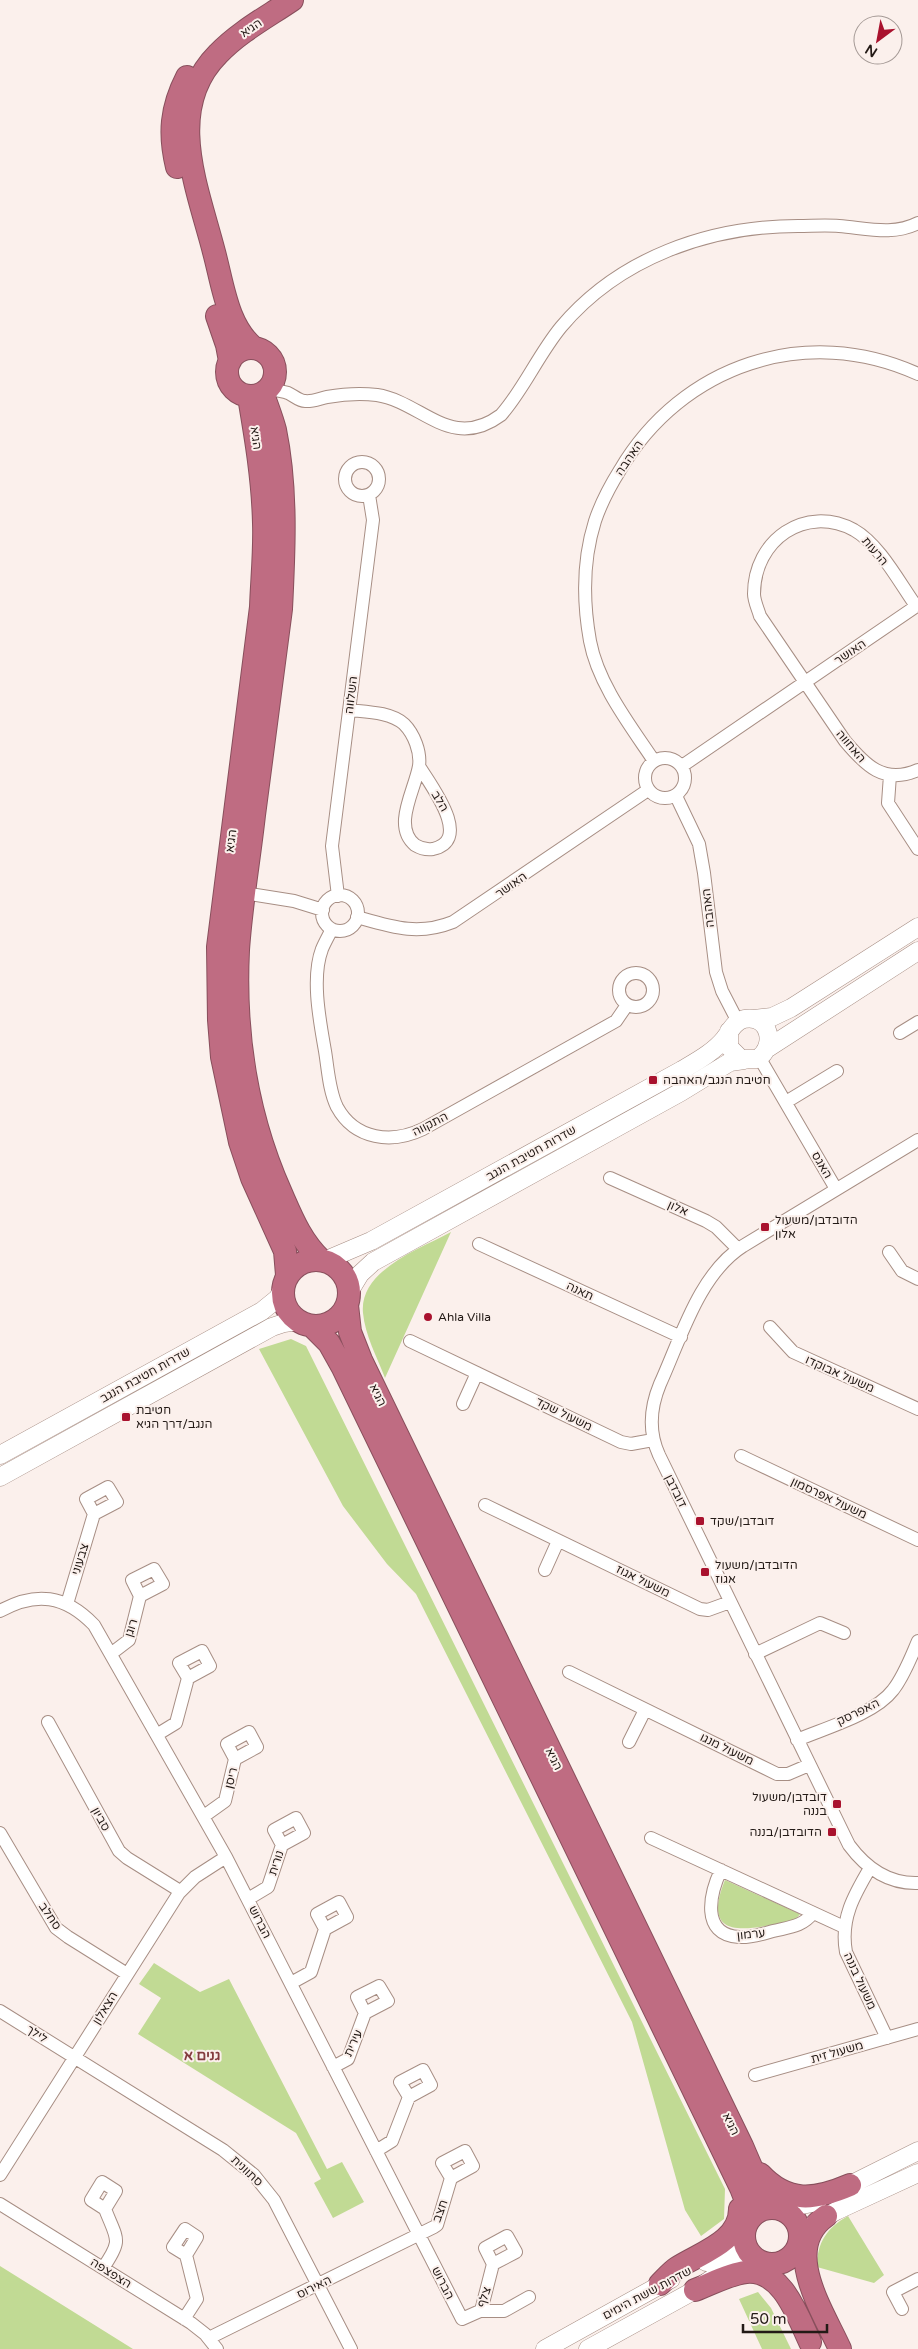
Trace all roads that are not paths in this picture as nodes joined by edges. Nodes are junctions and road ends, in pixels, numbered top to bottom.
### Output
1 (292, 0) edge
2 (236, 38) junction
3 (918, 223) edge
4 (254, 348) junction
5 (230, 361) junction
6 (918, 374) edge
7 (261, 393) junction
8 (369, 495) dead end
9 (917, 605) edge
10 (805, 682) junction
11 (350, 710) junction
12 (654, 761) junction
13 (418, 766) junction
14 (682, 766) junction
15 (918, 770) edge
16 (890, 775) junction
17 (648, 790) junction
18 (676, 796) junction
19 (918, 849) edge
20 (244, 893) junction
21 (338, 896) junction
22 (323, 910) junction
23 (357, 918) junction
24 (918, 926) edge
25 (332, 929) junction
26 (918, 951) edge
27 (627, 1005) dead end
28 (918, 1022) edge
29 (740, 1024) junction
30 (900, 1033) dead end
31 (757, 1055) junction
32 (837, 1071) dead end
33 (786, 1102) junction
34 (918, 1140) edge
35 (610, 1178) dead end
36 (836, 1189) junction
37 (479, 1244) dead end
38 (738, 1249) junction
39 (889, 1252) dead end
40 (323, 1261) junction
41 (918, 1279) edge
42 (285, 1282) junction
43 (348, 1298) junction
44 (305, 1324) junction
45 (770, 1327) dead end
46 (681, 1337) junction
47 (410, 1341) dead end
48 (477, 1373) junction
49 (463, 1404) dead end
50 (918, 1409) edge
51 (653, 1440) junction
52 (0, 1455) edge
53 (741, 1456) dead end
54 (0, 1477) edge
55 (485, 1505) dead end
56 (94, 1514) dead end
57 (558, 1540) junction
58 (918, 1540) edge
59 (545, 1570) dead end
60 (140, 1596) dead end
61 (730, 1602) junction
62 (66, 1604) junction
63 (0, 1611) edge
64 (844, 1633) dead end
65 (918, 1641) edge
66 (112, 1653) junction
67 (755, 1654) junction
68 (569, 1672) dead end
69 (188, 1678) dead end
70 (645, 1710) junction
71 (48, 1722) dead end
72 (158, 1734) junction
73 (797, 1740) junction
74 (629, 1742) dead end
75 (235, 1759) dead end
76 (809, 1765) junction
77 (204, 1816) junction
78 (0, 1833) edge
79 (651, 1838) dead end
80 (282, 1845) dead end
81 (226, 1857) junction
82 (870, 1868) junction
83 (721, 1870) junction
84 (918, 1883) edge
85 (180, 1891) junction
86 (248, 1899) junction
87 (813, 1913) junction
88 (844, 1927) junction
89 (325, 1929) dead end
90 (127, 1974) junction
91 (290, 1983) junction
92 (0, 2011) edge
93 (366, 2013) dead end
94 (918, 2029) edge
95 (887, 2038) junction
96 (74, 2057) junction
97 (333, 2066) junction
98 (756, 2075) dead end
99 (409, 2097) dead end
100 (733, 2149) junction
101 (376, 2150) junction
102 (918, 2151) edge
103 (918, 2173) edge
104 (0, 2175) edge
105 (451, 2178) dead end
106 (850, 2185) junction
107 (0, 2204) edge
108 (105, 2209) dead end
109 (780, 2209) junction
110 (826, 2216) junction
111 (746, 2226) junction
112 (419, 2235) junction
113 (798, 2247) junction
114 (186, 2255) dead end
115 (763, 2262) junction
116 (721, 2263) junction
117 (493, 2264) dead end
118 (103, 2268) junction
119 (918, 2279) edge
120 (318, 2284) junction
121 (660, 2284) joint
122 (694, 2290) joint
123 (529, 2297) dead end
124 (902, 2309) dead end
125 (480, 2311) junction
126 (184, 2319) junction
127 (462, 2319) joint
128 (209, 2338) junction
129 (812, 2346) edge
130 (217, 2349) edge
131 (352, 2349) edge
132 (545, 2349) edge
133 (588, 2349) edge
134 (838, 2349) edge

1 - 2 highway, הגיא
2 - 4 highway, הגיא
2 - 5 highway, הגיא
3 - 7 street
4 - 5 highway
4 - 7 highway
5 - 7 highway
6 - 12 street, האהבה
7 - 20 highway, הגיא
7 - 42 highway, הגיא
8 - 11 street, השלווה
9 - 10 street, האושר
9 - 10 street, הרעות
10 - 14 street, האושר
10 - 16 street, האחווה
11 - 13 street, הלב
11 - 21 street, השלווה
12 - 14 street
12 - 17 street
13 - 13 street, הלב
14 - 18 street
15 - 16 street
16 - 19 street
17 - 18 street
17 - 23 street, האושר
18 - 29 street, האהבה
20 - 22 street
20 - 40 highway, הגיא
21 - 22 street
21 - 23 street
22 - 25 street
23 - 25 street
24 - 29 street
25 - 27 street, התקווה
26 - 31 street, שדרות חטיבת הנגב
28 - 30 street
29 - 31 street
29 - 31 street
29 - 40 street, שדרות חטיבת הנגב
31 - 33 street, האגס
31 - 43 street, שדרות חטיבת הנגב
32 - 33 street
33 - 36 street, האגס
34 - 36 street, האגס
35 - 38 street, אלון
36 - 38 street, דובדבן
37 - 46 street, תאנה
38 - 46 street, דובדבן
39 - 41 street
40 - 42 highway
40 - 43 highway
42 - 44 highway
42 - 52 street, שדרות חטיבת הנגב
43 - 44 highway
43 - 100 highway, הגיא
44 - 54 street, שדרות חטיבת הנגב
44 - 100 highway, הגיא
45 - 50 street, משעול אבוקדו
46 - 51 street, דובדבן
47 - 48 street, משעול שקד
48 - 49 street
48 - 51 street, משעול שקד
51 - 61 street, דובדבן
53 - 58 street, משעול אפרסמון
55 - 57 street, משעול אגוז
56 - 62 street, צבעוני
57 - 59 street
57 - 61 street, משעול אגוז
60 - 66 street, רוגן
61 - 67 street, דובדבן
62 - 63 street, הברוש
62 - 66 street, הברוש
64 - 67 street
65 - 73 street, האפרסק
66 - 72 street, הברוש
67 - 73 street, דובדבן
68 - 70 street, משעול מנגו
69 - 72 street
70 - 74 street
70 - 76 street, משעול מנגו
71 - 85 street, סביון
72 - 77 street, הברוש
73 - 76 street, דובדבן
75 - 77 street, ריסן
76 - 82 street, דובדבן
77 - 81 street, הברוש
78 - 90 street, סחלב
79 - 83 street
80 - 86 street, נורית
81 - 85 street, הצאלון
81 - 86 street, הברוש
82 - 84 street, דובדבן
82 - 88 street, משעול בננה
83 - 87 street
83 - 87 street, ערמון
85 - 90 street, הצאלון
86 - 91 street, הברוש
87 - 88 street
88 - 95 street, משעול בננה
89 - 91 street
90 - 96 street, הצאלון
91 - 97 street, הברוש
92 - 96 street, לילך
93 - 97 street, עירית
94 - 95 street, משעול זית
95 - 98 street, משעול זית
96 - 104 street, הצאלון
96 - 120 street, סתוונית
97 - 101 street, הברוש
99 - 101 street
100 - 106 highway
100 - 109 highway, הגיא
100 - 111 highway, הגיא
100 - 116 highway
101 - 112 street, הברוש
102 - 106 street
103 - 110 street
105 - 112 street, חצב
106 - 109 street
107 - 118 street, הצפצפה
108 - 118 street
109 - 111 highway
109 - 113 highway
110 - 113 street
110 - 134 highway
111 - 115 highway
111 - 116 street
112 - 120 street, האירוס
112 - 127 street, הברוש
113 - 115 highway
113 - 134 highway
114 - 126 street
115 - 116 street
115 - 129 highway
116 - 121 highway
116 - 122 highway
116 - 129 highway
117 - 125 street, צלף
118 - 126 street, הצפצפה
119 - 124 street
120 - 128 street, האירוס
120 - 131 street, סתוונית
121 - 132 street, שדרות ששת הימים
122 - 133 street, שדרות ששת הימים
123 - 125 street
125 - 127 street, צלף
126 - 128 street, הצפצפה
128 - 130 street, הצפצפה

